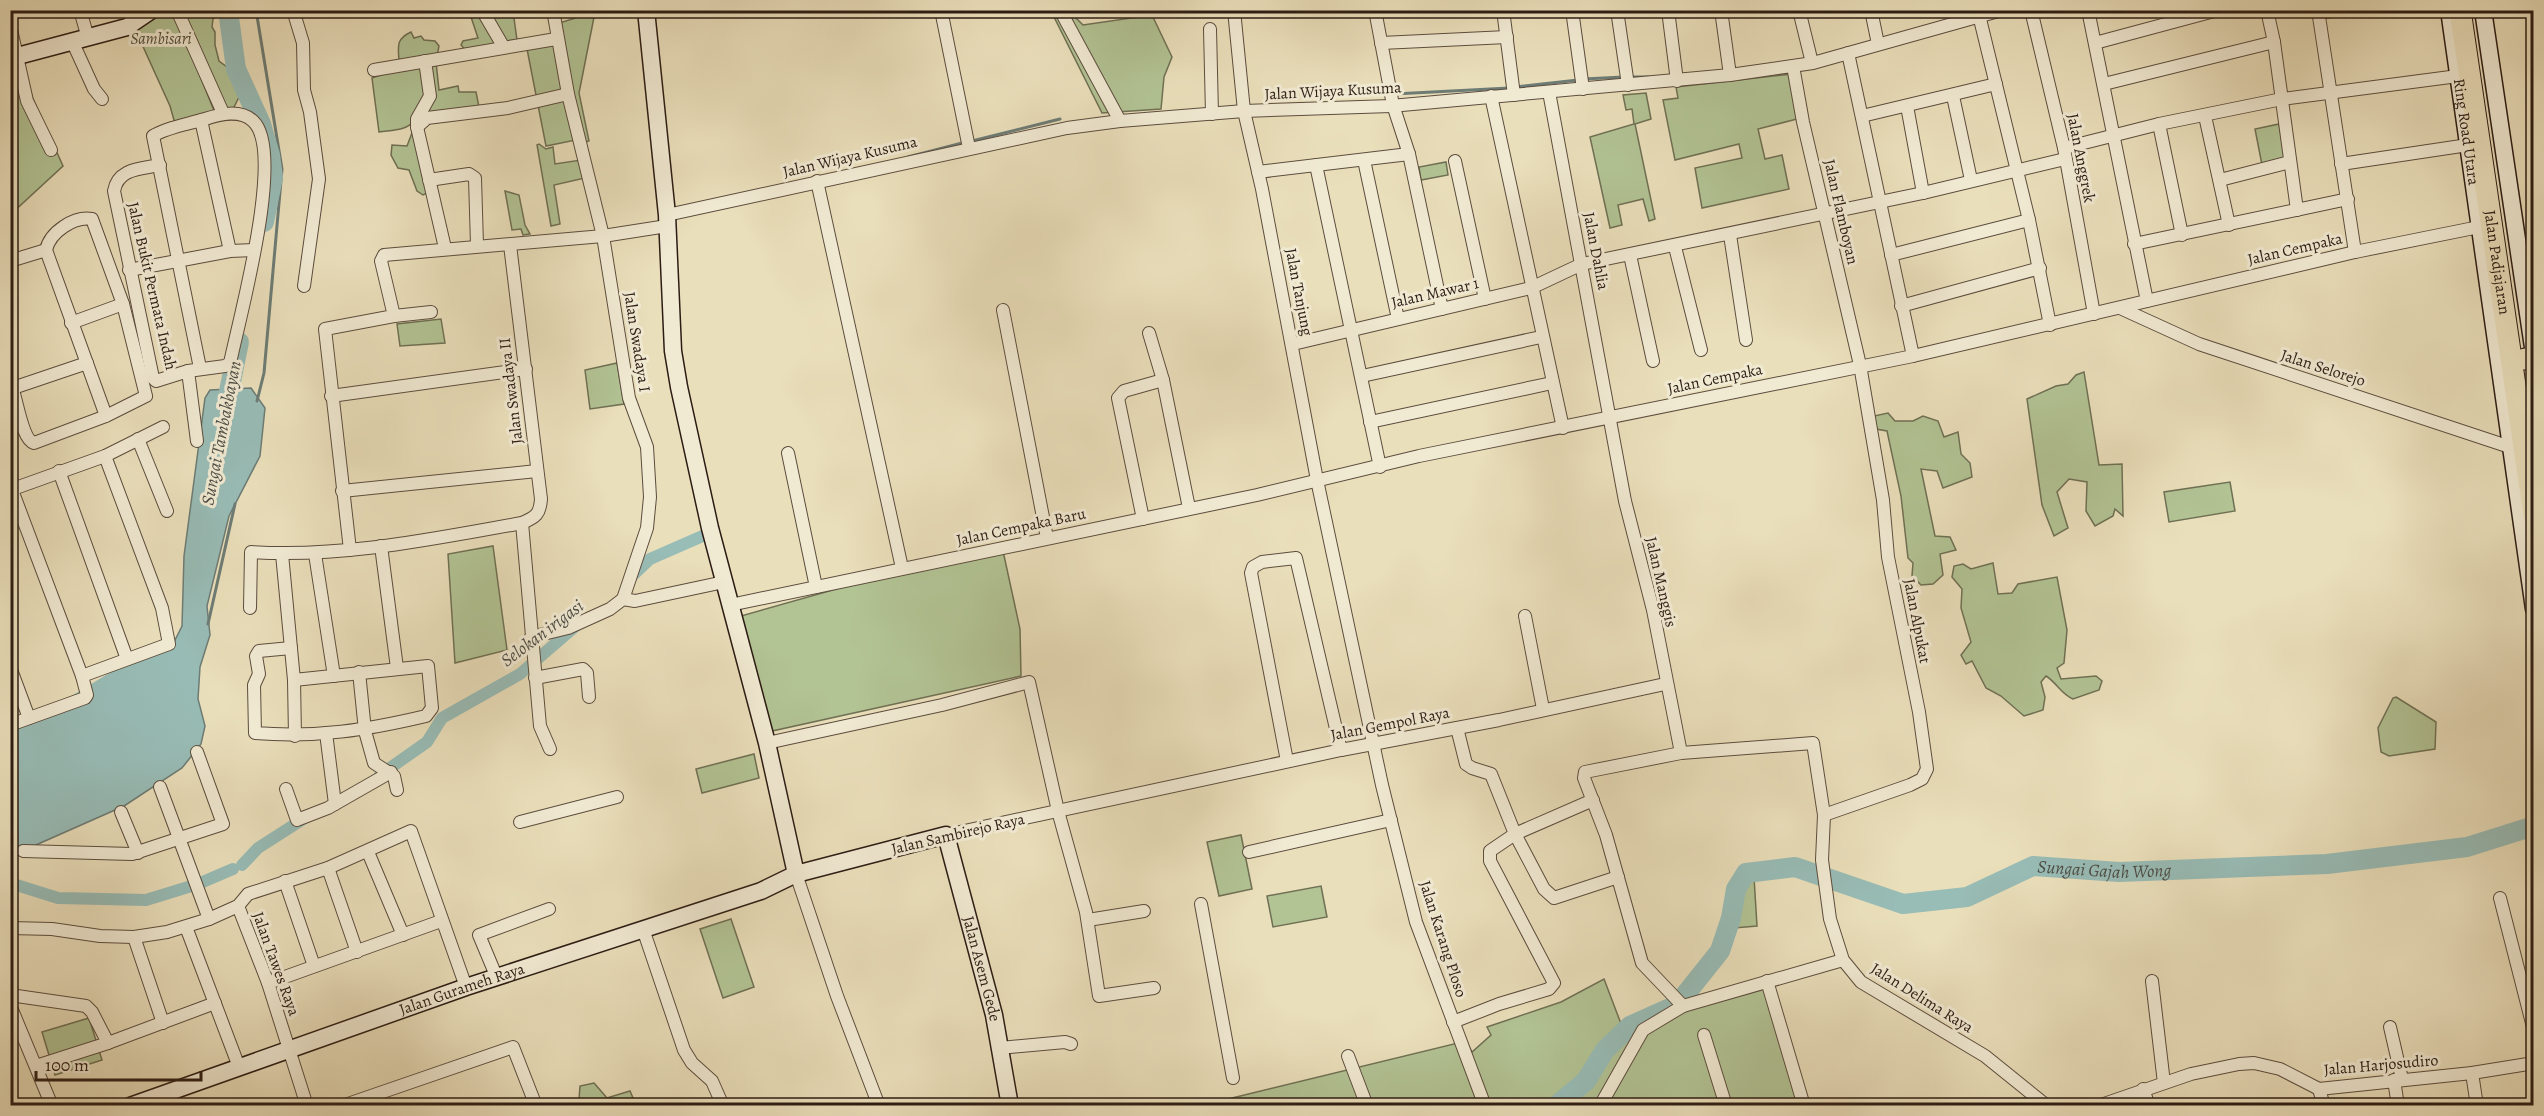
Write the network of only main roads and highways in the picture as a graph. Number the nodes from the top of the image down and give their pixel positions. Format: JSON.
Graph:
{"nodes":[{"id":1,"x":2460,"y":10,"type":"edge"},
{"id":2,"x":2472,"y":10,"type":"edge"},
{"id":3,"x":2521,"y":362,"type":"edge"},
{"id":4,"x":2534,"y":414,"type":"edge"},
{"id":5,"x":2534,"y":515,"type":"edge"}],
"edges":[{"from":1,"to":3,"type":"highway","name":"Jalan Padjajaran"},
{"from":2,"to":3,"type":"highway","name":"Jalan Padjajaran"},
{"from":3,"to":4,"type":"highway","name":"Jalan Padjajaran"},
{"from":3,"to":5,"type":"highway","name":"Jalan Padjajaran"}]}
